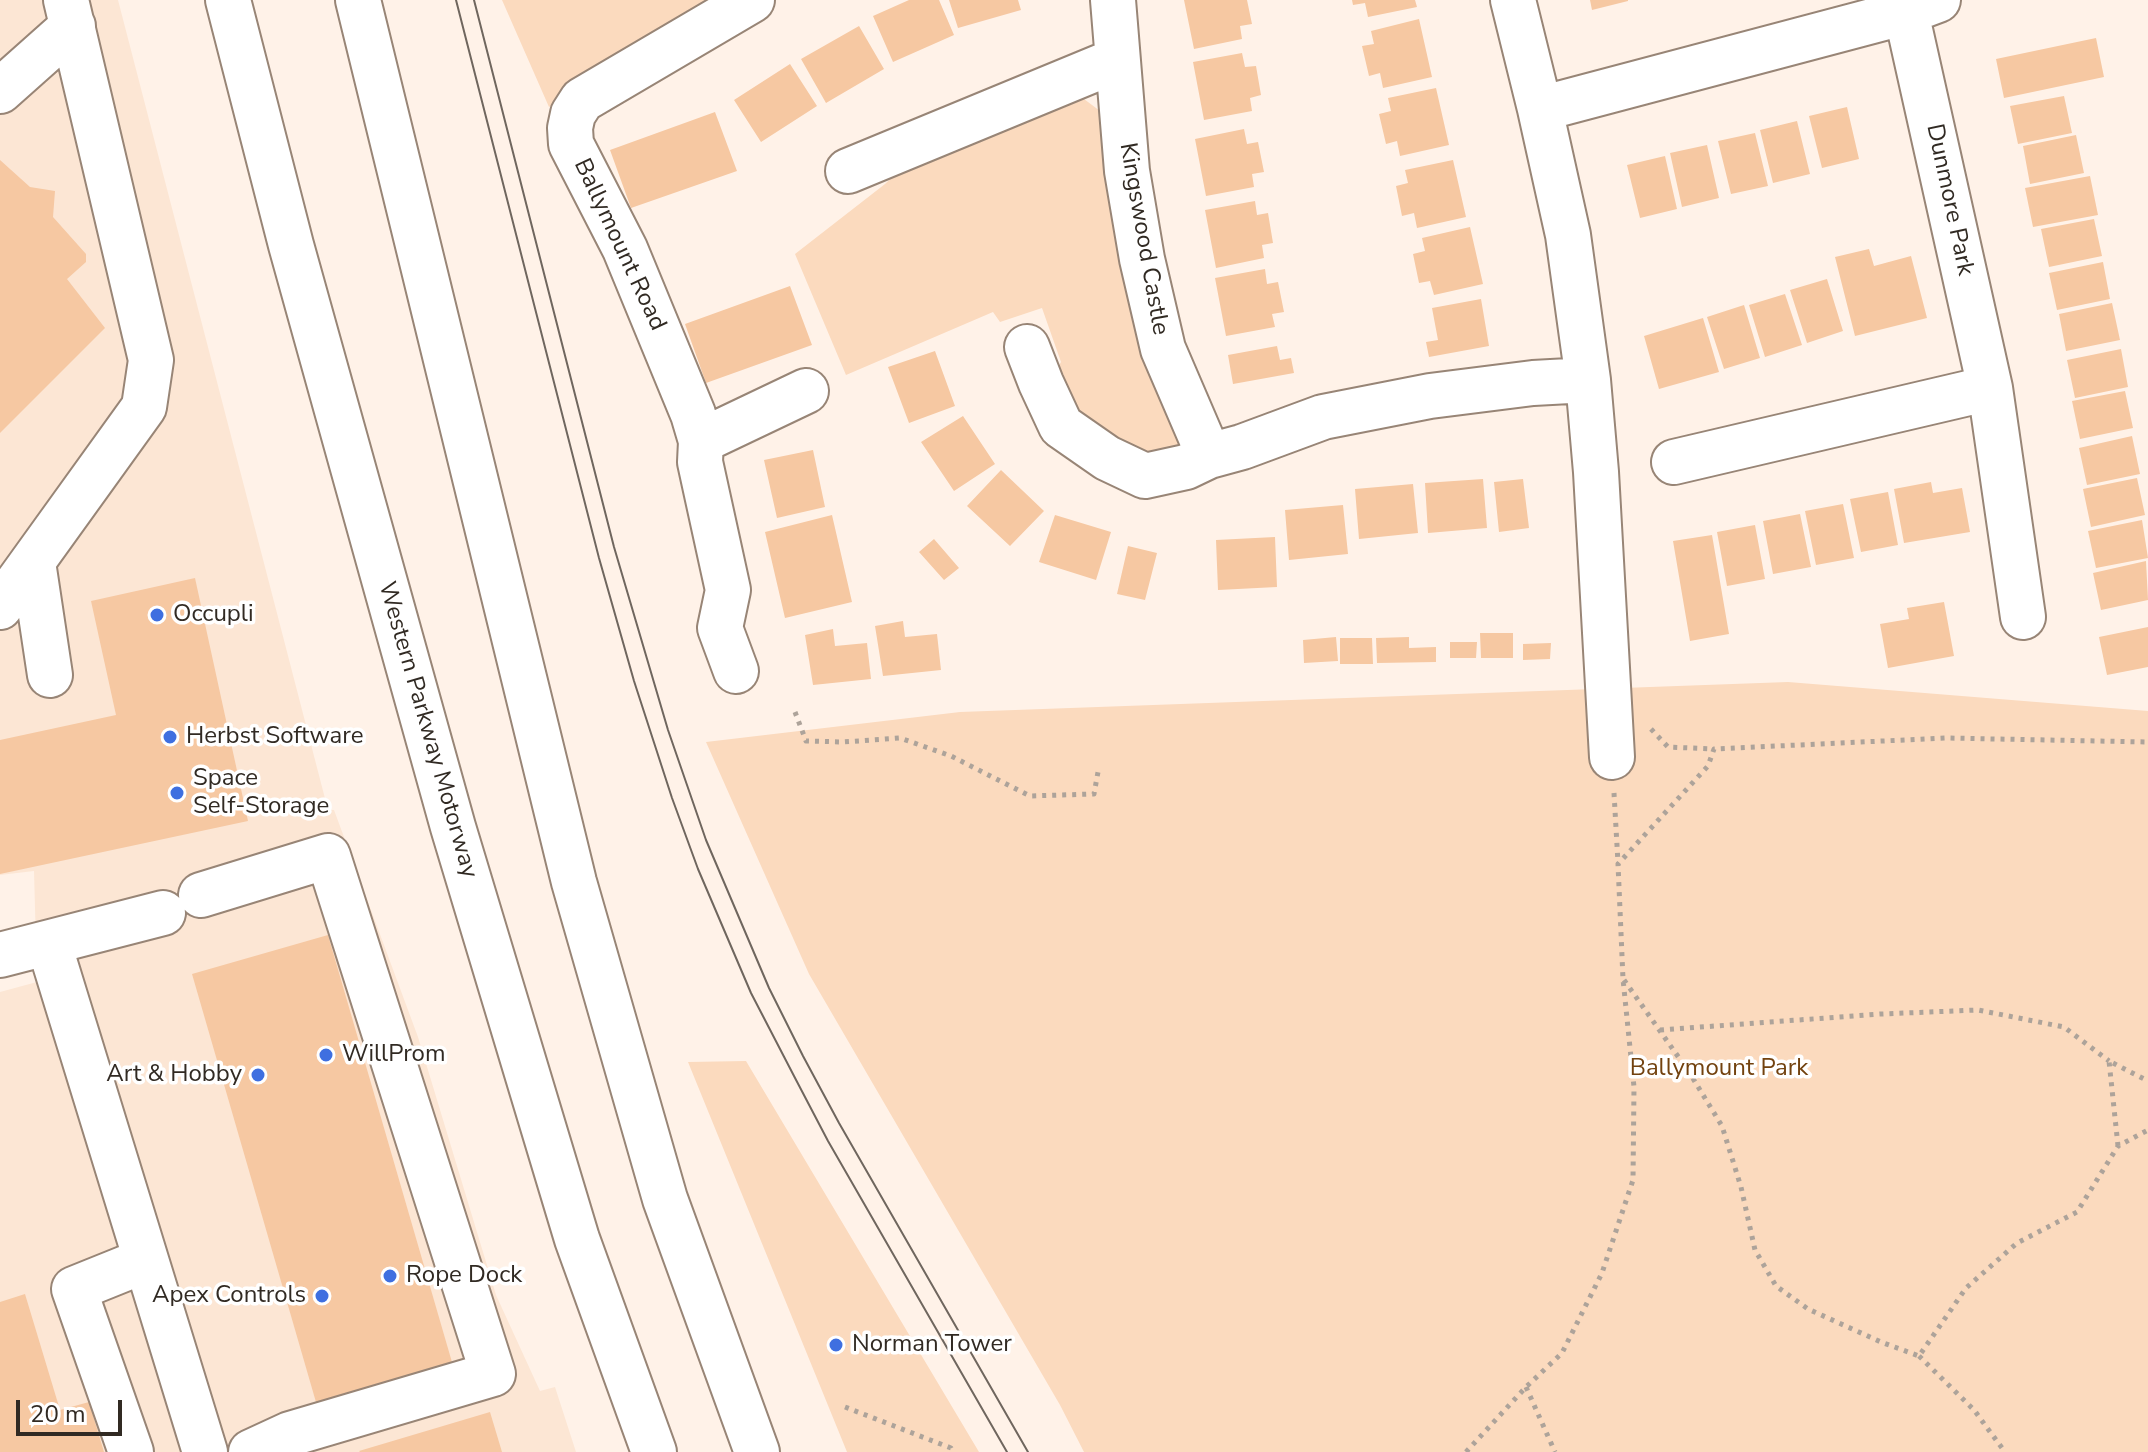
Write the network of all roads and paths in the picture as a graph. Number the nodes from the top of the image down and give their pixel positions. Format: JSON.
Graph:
{"nodes":[{"id":1,"x":228,"y":0,"type":"edge"},
{"id":2,"x":358,"y":0,"type":"edge"},
{"id":3,"x":752,"y":0,"type":"edge"},
{"id":4,"x":1113,"y":0,"type":"edge"},
{"id":5,"x":1513,"y":0,"type":"edge"},
{"id":6,"x":1922,"y":6,"type":"edge"},
{"id":7,"x":69,"y":13,"type":"edge"},
{"id":8,"x":1117,"y":60,"type":"junction"},
{"id":9,"x":0,"y":91,"type":"edge"},
{"id":10,"x":1540,"y":109,"type":"junction"},
{"id":11,"x":848,"y":171,"type":"dead end"},
{"id":12,"x":1027,"y":347,"type":"dead end"},
{"id":13,"x":1588,"y":380,"type":"junction"},
{"id":14,"x":1990,"y":388,"type":"junction"},
{"id":15,"x":806,"y":391,"type":"dead end"},
{"id":16,"x":701,"y":441,"type":"junction"},
{"id":17,"x":1209,"y":456,"type":"junction"},
{"id":18,"x":1674,"y":462,"type":"dead end"},
{"id":19,"x":33,"y":562,"type":"junction"},
{"id":20,"x":0,"y":607,"type":"edge"},
{"id":21,"x":2023,"y":617,"type":"dead end"},
{"id":22,"x":736,"y":671,"type":"dead end"},
{"id":23,"x":50,"y":675,"type":"dead end"},
{"id":24,"x":795,"y":712,"type":"dead end"},
{"id":25,"x":1648,"y":726,"type":"dead end"},
{"id":26,"x":2148,"y":742,"type":"edge"},
{"id":27,"x":1714,"y":749,"type":"junction"},
{"id":28,"x":1612,"y":757,"type":"joint"},
{"id":29,"x":1098,"y":772,"type":"dead end"},
{"id":30,"x":1618,"y":864,"type":"junction"},
{"id":31,"x":49,"y":944,"type":"junction"},
{"id":32,"x":0,"y":955,"type":"edge"},
{"id":33,"x":1623,"y":979,"type":"junction"},
{"id":34,"x":1660,"y":1030,"type":"junction"},
{"id":35,"x":2109,"y":1061,"type":"junction"},
{"id":36,"x":2148,"y":1081,"type":"edge"},
{"id":37,"x":2148,"y":1130,"type":"edge"},
{"id":38,"x":2118,"y":1146,"type":"junction"},
{"id":39,"x":146,"y":1260,"type":"junction"},
{"id":40,"x":1919,"y":1356,"type":"junction"},
{"id":41,"x":1526,"y":1387,"type":"junction"},
{"id":42,"x":845,"y":1407,"type":"dead end"},
{"id":43,"x":131,"y":1452,"type":"edge"},
{"id":44,"x":205,"y":1452,"type":"edge"},
{"id":45,"x":251,"y":1452,"type":"edge"},
{"id":46,"x":654,"y":1452,"type":"edge"},
{"id":47,"x":757,"y":1452,"type":"edge"},
{"id":48,"x":953,"y":1452,"type":"edge"},
{"id":49,"x":1466,"y":1452,"type":"edge"},
{"id":50,"x":1555,"y":1452,"type":"edge"},
{"id":51,"x":2005,"y":1452,"type":"edge"}],
"edges":[{"from":1,"to":46,"type":"main road","name":"Western Parkway Motorway"},
{"from":2,"to":47,"type":"main road"},
{"from":3,"to":16,"type":"main road","name":"Ballymount Road"},
{"from":4,"to":8,"type":"main road","name":"Kingswood Castle"},
{"from":5,"to":10,"type":"main road"},
{"from":6,"to":10,"type":"main road","name":"Dunmore Park"},
{"from":6,"to":14,"type":"main road","name":"Dunmore Park"},
{"from":7,"to":9,"type":"main road"},
{"from":7,"to":19,"type":"main road"},
{"from":8,"to":11,"type":"main road"},
{"from":8,"to":17,"type":"main road","name":"Kingswood Castle"},
{"from":10,"to":13,"type":"main road"},
{"from":12,"to":17,"type":"main road"},
{"from":13,"to":17,"type":"main road"},
{"from":13,"to":28,"type":"main road"},
{"from":14,"to":18,"type":"main road"},
{"from":14,"to":21,"type":"main road","name":"Dunmore Park"},
{"from":15,"to":16,"type":"main road"},
{"from":16,"to":22,"type":"main road","name":"Ballymount Road"},
{"from":19,"to":20,"type":"main road"},
{"from":19,"to":23,"type":"main road"},
{"from":24,"to":29,"type":"path"},
{"from":25,"to":27,"type":"path"},
{"from":26,"to":27,"type":"path"},
{"from":27,"to":30,"type":"path"},
{"from":28,"to":30,"type":"path"},
{"from":30,"to":33,"type":"path"},
{"from":31,"to":32,"type":"main road"},
{"from":31,"to":39,"type":"main road"},
{"from":31,"to":45,"type":"main road"},
{"from":33,"to":34,"type":"path"},
{"from":33,"to":41,"type":"path"},
{"from":34,"to":35,"type":"path"},
{"from":34,"to":40,"type":"path"},
{"from":35,"to":36,"type":"path"},
{"from":35,"to":38,"type":"path"},
{"from":37,"to":38,"type":"path"},
{"from":38,"to":40,"type":"path"},
{"from":39,"to":43,"type":"main road"},
{"from":39,"to":44,"type":"main road"},
{"from":40,"to":51,"type":"path"},
{"from":41,"to":49,"type":"path"},
{"from":41,"to":50,"type":"path"},
{"from":42,"to":48,"type":"path"}]}
